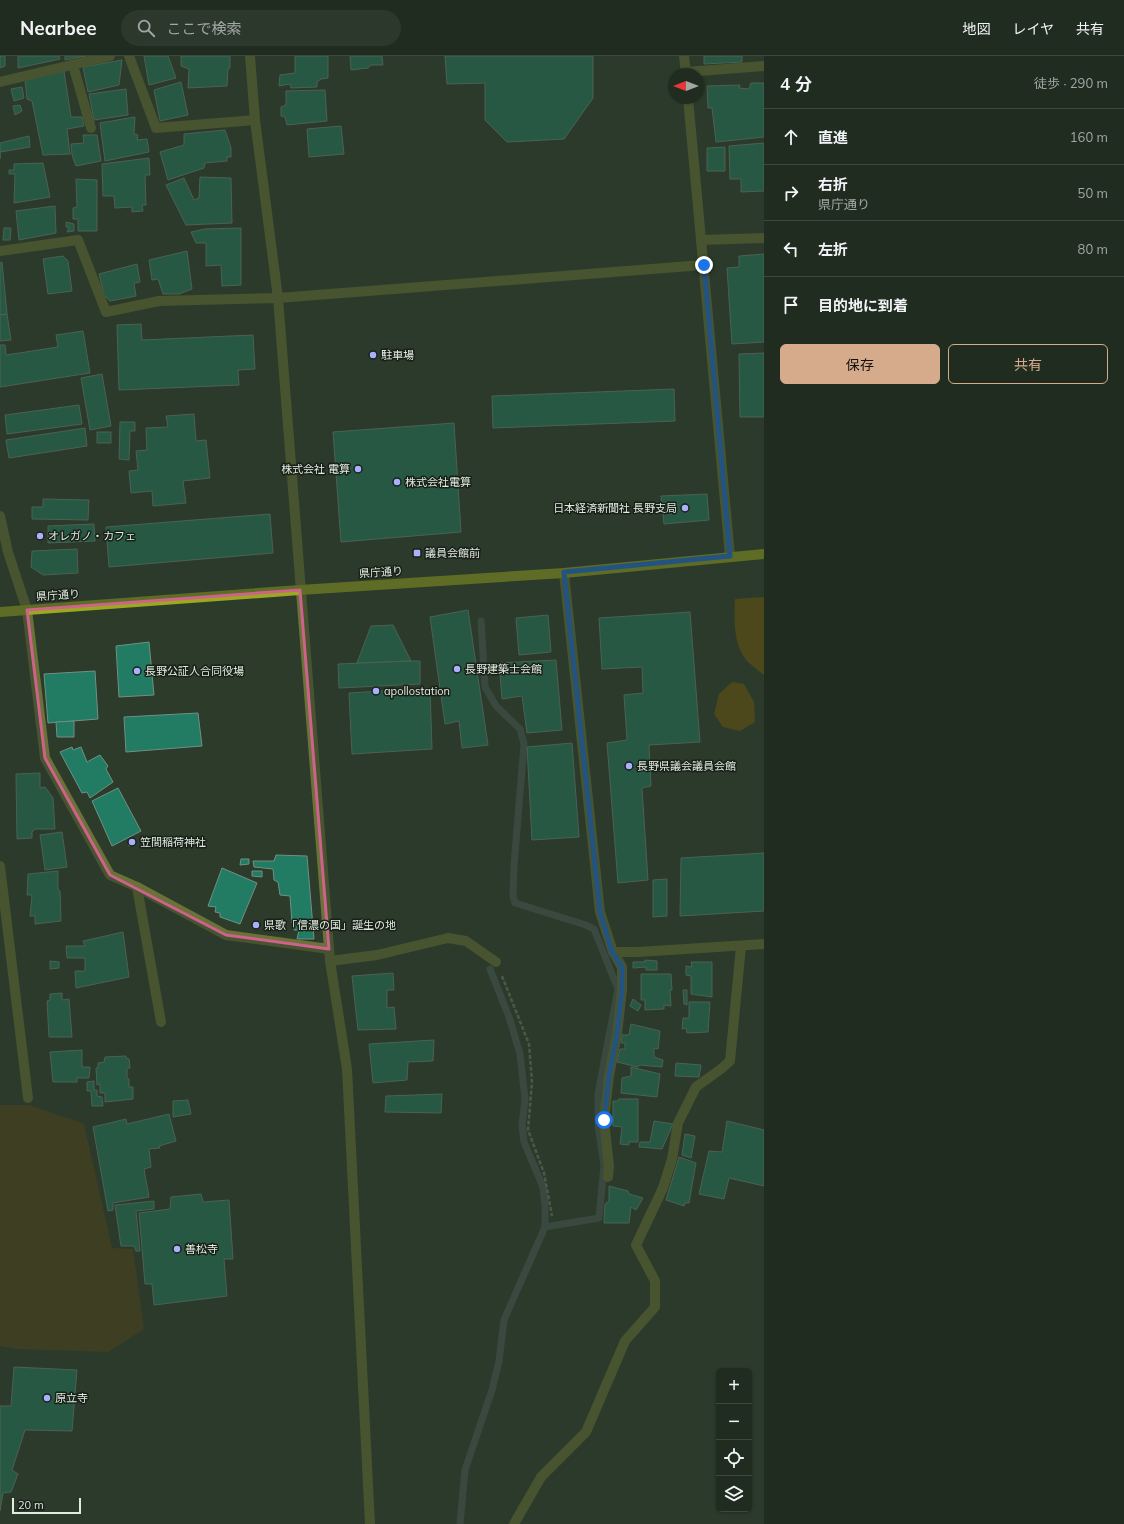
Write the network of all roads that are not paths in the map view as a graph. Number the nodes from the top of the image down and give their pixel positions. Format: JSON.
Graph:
{"nodes":[{"id":1,"x":110,"y":56,"type":"edge"},
{"id":2,"x":129,"y":56,"type":"edge"},
{"id":3,"x":250,"y":56,"type":"edge"},
{"id":4,"x":684,"y":56,"type":"edge"},
{"id":5,"x":73,"y":65,"type":"junction"},
{"id":6,"x":764,"y":66,"type":"edge"},
{"id":7,"x":685,"y":68,"type":"edge"},
{"id":8,"x":704,"y":71,"type":"edge"},
{"id":9,"x":0,"y":82,"type":"edge"},
{"id":10,"x":689,"y":104,"type":"edge"},
{"id":11,"x":255,"y":120,"type":"junction"},
{"id":12,"x":91,"y":128,"type":"dead end"},
{"id":13,"x":764,"y":238,"type":"edge"},
{"id":14,"x":701,"y":240,"type":"junction"},
{"id":15,"x":0,"y":251,"type":"edge"},
{"id":16,"x":704,"y":265,"type":"junction"},
{"id":17,"x":278,"y":298,"type":"junction"},
{"id":18,"x":0,"y":516,"type":"edge"},
{"id":19,"x":764,"y":554,"type":"edge"},
{"id":20,"x":730,"y":556,"type":"junction"},
{"id":21,"x":564,"y":572,"type":"junction"},
{"id":22,"x":300,"y":590,"type":"junction"},
{"id":23,"x":27,"y":610,"type":"junction"},
{"id":24,"x":0,"y":612,"type":"edge"},
{"id":25,"x":0,"y":866,"type":"edge"},
{"id":26,"x":137,"y":887,"type":"junction"},
{"id":27,"x":764,"y":944,"type":"edge"},
{"id":28,"x":741,"y":946,"type":"junction"},
{"id":29,"x":329,"y":949,"type":"junction"},
{"id":30,"x":612,"y":952,"type":"junction"},
{"id":31,"x":330,"y":961,"type":"junction"},
{"id":32,"x":496,"y":962,"type":"road end"},
{"id":33,"x":161,"y":1022,"type":"dead end"},
{"id":34,"x":28,"y":1098,"type":"dead end"},
{"id":35,"x":608,"y":1177,"type":"dead end"},
{"id":36,"x":370,"y":1524,"type":"edge"},
{"id":37,"x":514,"y":1524,"type":"edge"}],
"edges":[{"from":1,"to":5,"type":"street"},
{"from":2,"to":11,"type":"street"},
{"from":3,"to":11,"type":"street"},
{"from":4,"to":7,"type":"street"},
{"from":5,"to":9,"type":"street"},
{"from":5,"to":12,"type":"street"},
{"from":6,"to":8,"type":"street"},
{"from":10,"to":14,"type":"street"},
{"from":11,"to":17,"type":"street"},
{"from":13,"to":14,"type":"street"},
{"from":14,"to":16,"type":"street"},
{"from":15,"to":17,"type":"street"},
{"from":16,"to":17,"type":"street"},
{"from":16,"to":20,"type":"street"},
{"from":17,"to":22,"type":"street"},
{"from":18,"to":23,"type":"street"},
{"from":19,"to":20,"type":"main road","name":"県庁通り"},
{"from":20,"to":21,"type":"main road","name":"県庁通り"},
{"from":21,"to":22,"type":"main road","name":"県庁通り"},
{"from":21,"to":30,"type":"street"},
{"from":22,"to":23,"type":"main road","name":"県庁通り"},
{"from":22,"to":29,"type":"street"},
{"from":23,"to":24,"type":"main road","name":"県庁通り"},
{"from":23,"to":26,"type":"street"},
{"from":25,"to":34,"type":"street"},
{"from":26,"to":29,"type":"street"},
{"from":26,"to":33,"type":"street"},
{"from":27,"to":28,"type":"street"},
{"from":28,"to":30,"type":"street"},
{"from":28,"to":37,"type":"street"},
{"from":29,"to":31,"type":"street"},
{"from":30,"to":35,"type":"street"},
{"from":31,"to":32,"type":"street"},
{"from":31,"to":36,"type":"street"}]}
